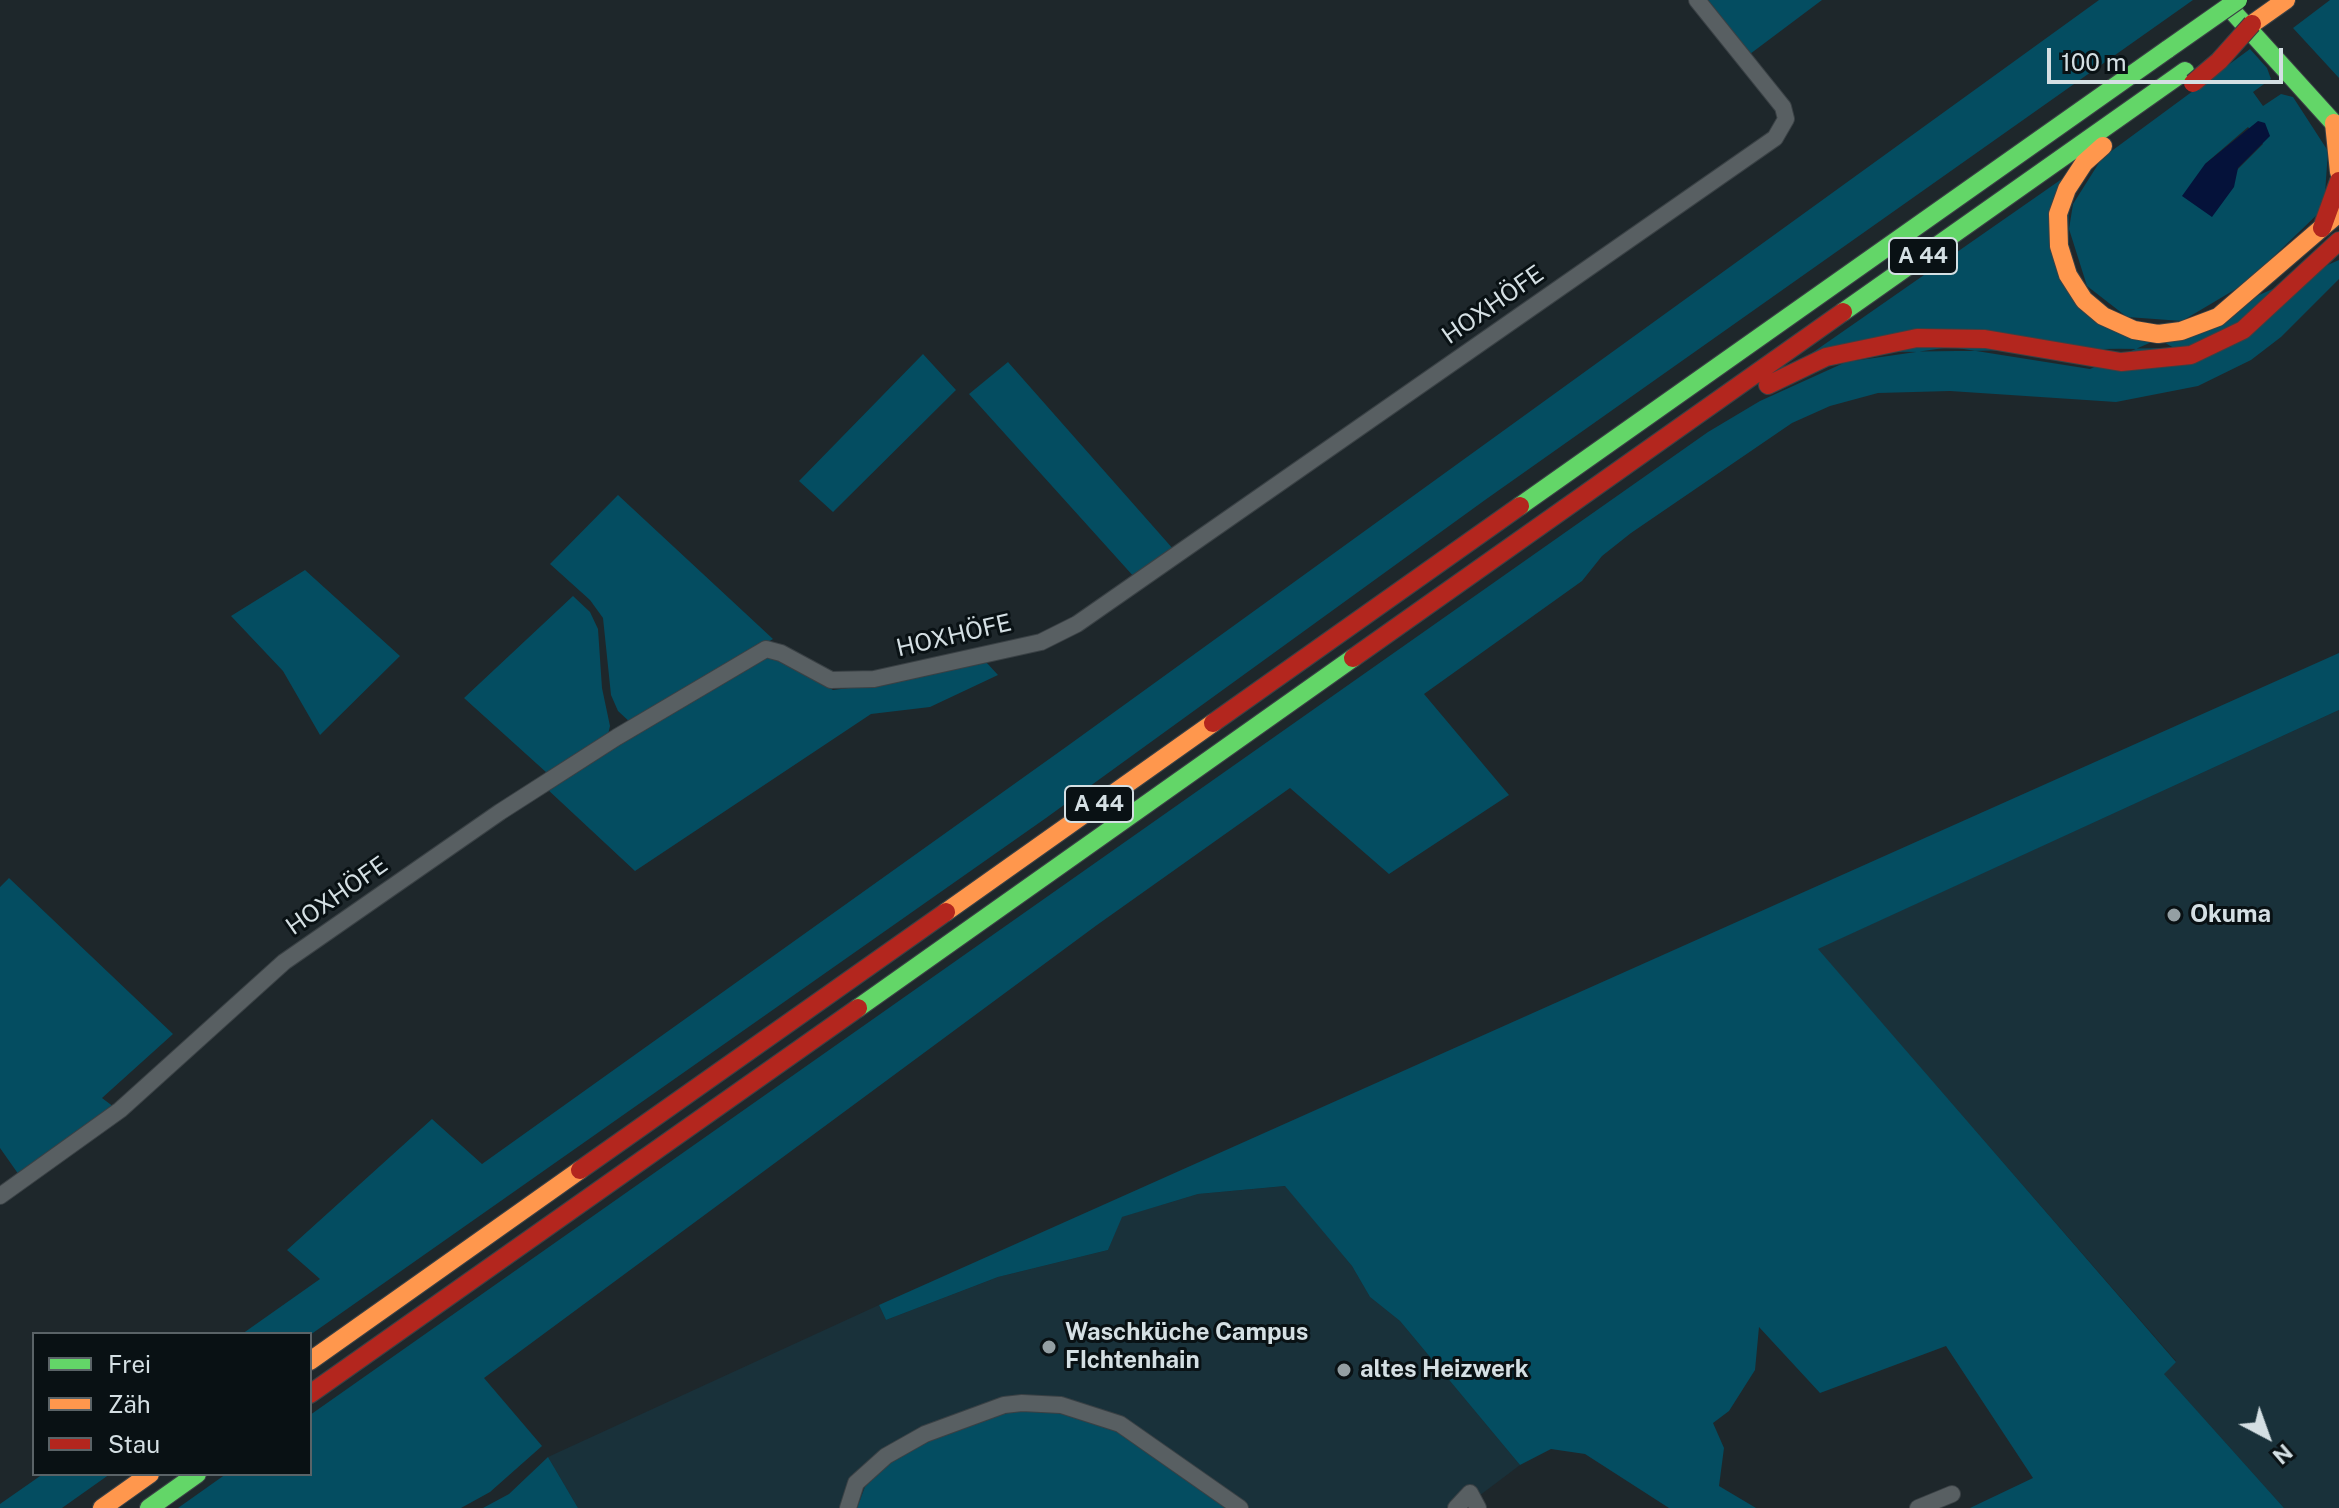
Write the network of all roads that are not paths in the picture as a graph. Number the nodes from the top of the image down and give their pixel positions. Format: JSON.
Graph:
{"nodes":[{"id":1,"x":1697,"y":0,"type":"edge"},
{"id":2,"x":2215,"y":0,"type":"edge"},
{"id":3,"x":2222,"y":0,"type":"edge"},
{"id":4,"x":2238,"y":0,"type":"edge"},
{"id":5,"x":2286,"y":0,"type":"edge"},
{"id":6,"x":2166,"y":43,"type":"junction"},
{"id":7,"x":2189,"y":77,"type":"junction"},
{"id":8,"x":2336,"y":126,"type":"edge"},
{"id":9,"x":2339,"y":172,"type":"edge"},
{"id":10,"x":2339,"y":181,"type":"edge"},
{"id":11,"x":2339,"y":213,"type":"edge"},
{"id":12,"x":2322,"y":228,"type":"junction"},
{"id":13,"x":2339,"y":241,"type":"edge"},
{"id":14,"x":2339,"y":254,"type":"edge"},
{"id":15,"x":2297,"y":283,"type":"junction"},
{"id":16,"x":1660,"y":442,"type":"junction"},
{"id":17,"x":0,"y":1196,"type":"edge"},
{"id":18,"x":312,"y":1360,"type":"edge"},
{"id":19,"x":312,"y":1393,"type":"edge"},
{"id":20,"x":147,"y":1476,"type":"edge"},
{"id":21,"x":194,"y":1476,"type":"edge"},
{"id":22,"x":1952,"y":1494,"type":"dead end"},
{"id":23,"x":102,"y":1508,"type":"edge"},
{"id":24,"x":149,"y":1508,"type":"edge"},
{"id":25,"x":848,"y":1508,"type":"edge"},
{"id":26,"x":1240,"y":1508,"type":"edge"},
{"id":27,"x":1456,"y":1508,"type":"edge"},
{"id":28,"x":1478,"y":1508,"type":"edge"},
{"id":29,"x":1918,"y":1508,"type":"edge"}],
"edges":[{"from":1,"to":17,"type":"street","name":"HOXHÖFE"},
{"from":2,"to":6,"type":"main road"},
{"from":3,"to":8,"type":"main road"},
{"from":4,"to":6,"type":"main road","number":"A 44","bridge":true},
{"from":5,"to":7,"type":"main road","number":"A 44","bridge":true},
{"from":6,"to":18,"type":"main road","number":"A 44"},
{"from":7,"to":12,"type":"main road"},
{"from":7,"to":16,"type":"main road","number":"A 44"},
{"from":8,"to":9,"type":"main road"},
{"from":10,"to":12,"type":"main road"},
{"from":11,"to":12,"type":"main road"},
{"from":13,"to":15,"type":"main road"},
{"from":14,"to":15,"type":"main road"},
{"from":15,"to":16,"type":"main road"},
{"from":16,"to":19,"type":"main road","number":"A 44"},
{"from":20,"to":23,"type":"main road"},
{"from":21,"to":24,"type":"main road"},
{"from":22,"to":29,"type":"street"},
{"from":25,"to":26,"type":"street"},
{"from":27,"to":28,"type":"street"}]}
